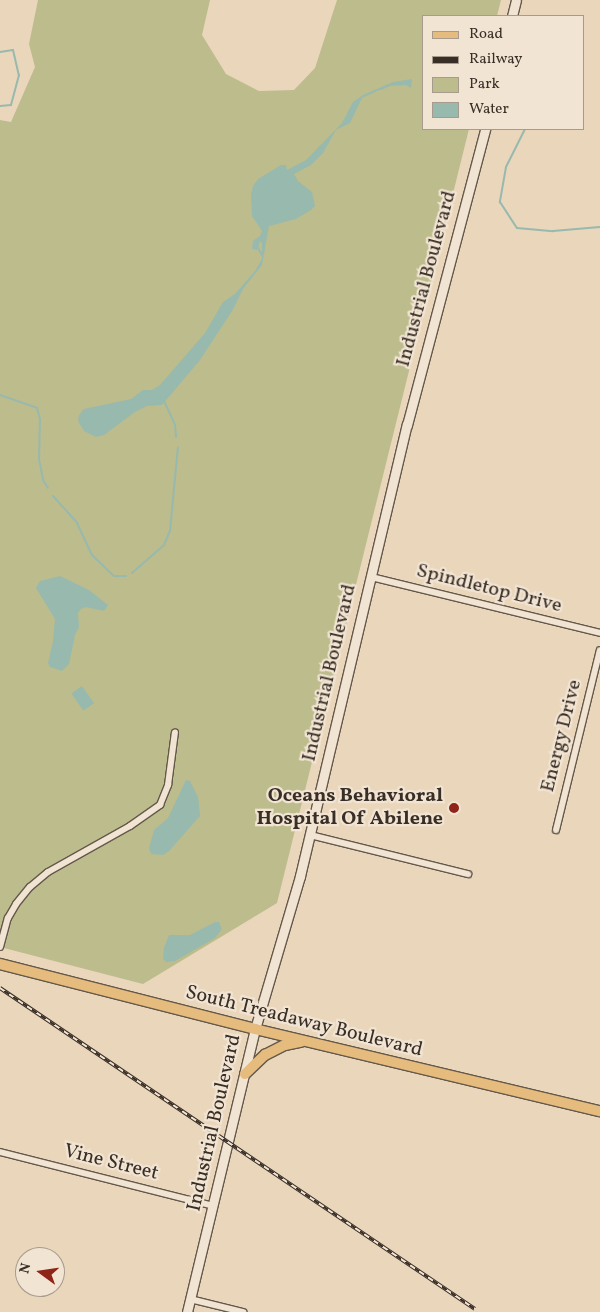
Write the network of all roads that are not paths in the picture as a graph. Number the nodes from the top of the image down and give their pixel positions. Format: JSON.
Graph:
{"nodes":[{"id":1,"x":516,"y":0,"type":"edge"},
{"id":2,"x":512,"y":15,"type":"edge"},
{"id":3,"x":484,"y":130,"type":"edge"},
{"id":4,"x":370,"y":577,"type":"junction"},
{"id":5,"x":600,"y":633,"type":"edge"},
{"id":6,"x":600,"y":650,"type":"edge"},
{"id":7,"x":175,"y":732,"type":"dead end"},
{"id":8,"x":556,"y":830,"type":"dead end"},
{"id":9,"x":310,"y":835,"type":"junction"},
{"id":10,"x":468,"y":874,"type":"dead end"},
{"id":11,"x":0,"y":947,"type":"edge"},
{"id":12,"x":0,"y":964,"type":"edge"},
{"id":13,"x":256,"y":1029,"type":"junction"},
{"id":14,"x":306,"y":1041,"type":"junction"},
{"id":15,"x":245,"y":1074,"type":"junction"},
{"id":16,"x":600,"y":1111,"type":"edge"},
{"id":17,"x":0,"y":1152,"type":"edge"},
{"id":18,"x":213,"y":1206,"type":"junction"},
{"id":19,"x":190,"y":1299,"type":"junction"},
{"id":20,"x":187,"y":1312,"type":"edge"},
{"id":21,"x":243,"y":1312,"type":"edge"}],
"edges":[{"from":1,"to":2,"type":"main road"},
{"from":3,"to":4,"type":"main road","name":"Industrial Boulevard"},
{"from":4,"to":5,"type":"street","name":"Spindletop Drive"},
{"from":4,"to":9,"type":"main road","name":"Industrial Boulevard"},
{"from":6,"to":8,"type":"street","name":"Energy Drive"},
{"from":7,"to":11,"type":"street"},
{"from":9,"to":10,"type":"street"},
{"from":9,"to":13,"type":"main road","name":"Industrial Boulevard"},
{"from":12,"to":13,"type":"main road","name":"South Treadaway Boulevard"},
{"from":13,"to":14,"type":"main road","name":"South Treadaway Boulevard"},
{"from":13,"to":15,"type":"main road","name":"Industrial Boulevard"},
{"from":14,"to":15,"type":"main road"},
{"from":14,"to":16,"type":"main road","name":"South Treadaway Boulevard"},
{"from":15,"to":18,"type":"main road","name":"Industrial Boulevard"},
{"from":17,"to":18,"type":"street","name":"Vine Street"},
{"from":18,"to":19,"type":"main road","name":"Industrial Boulevard"},
{"from":19,"to":20,"type":"main road","name":"Industrial Boulevard"},
{"from":19,"to":21,"type":"street"}]}
